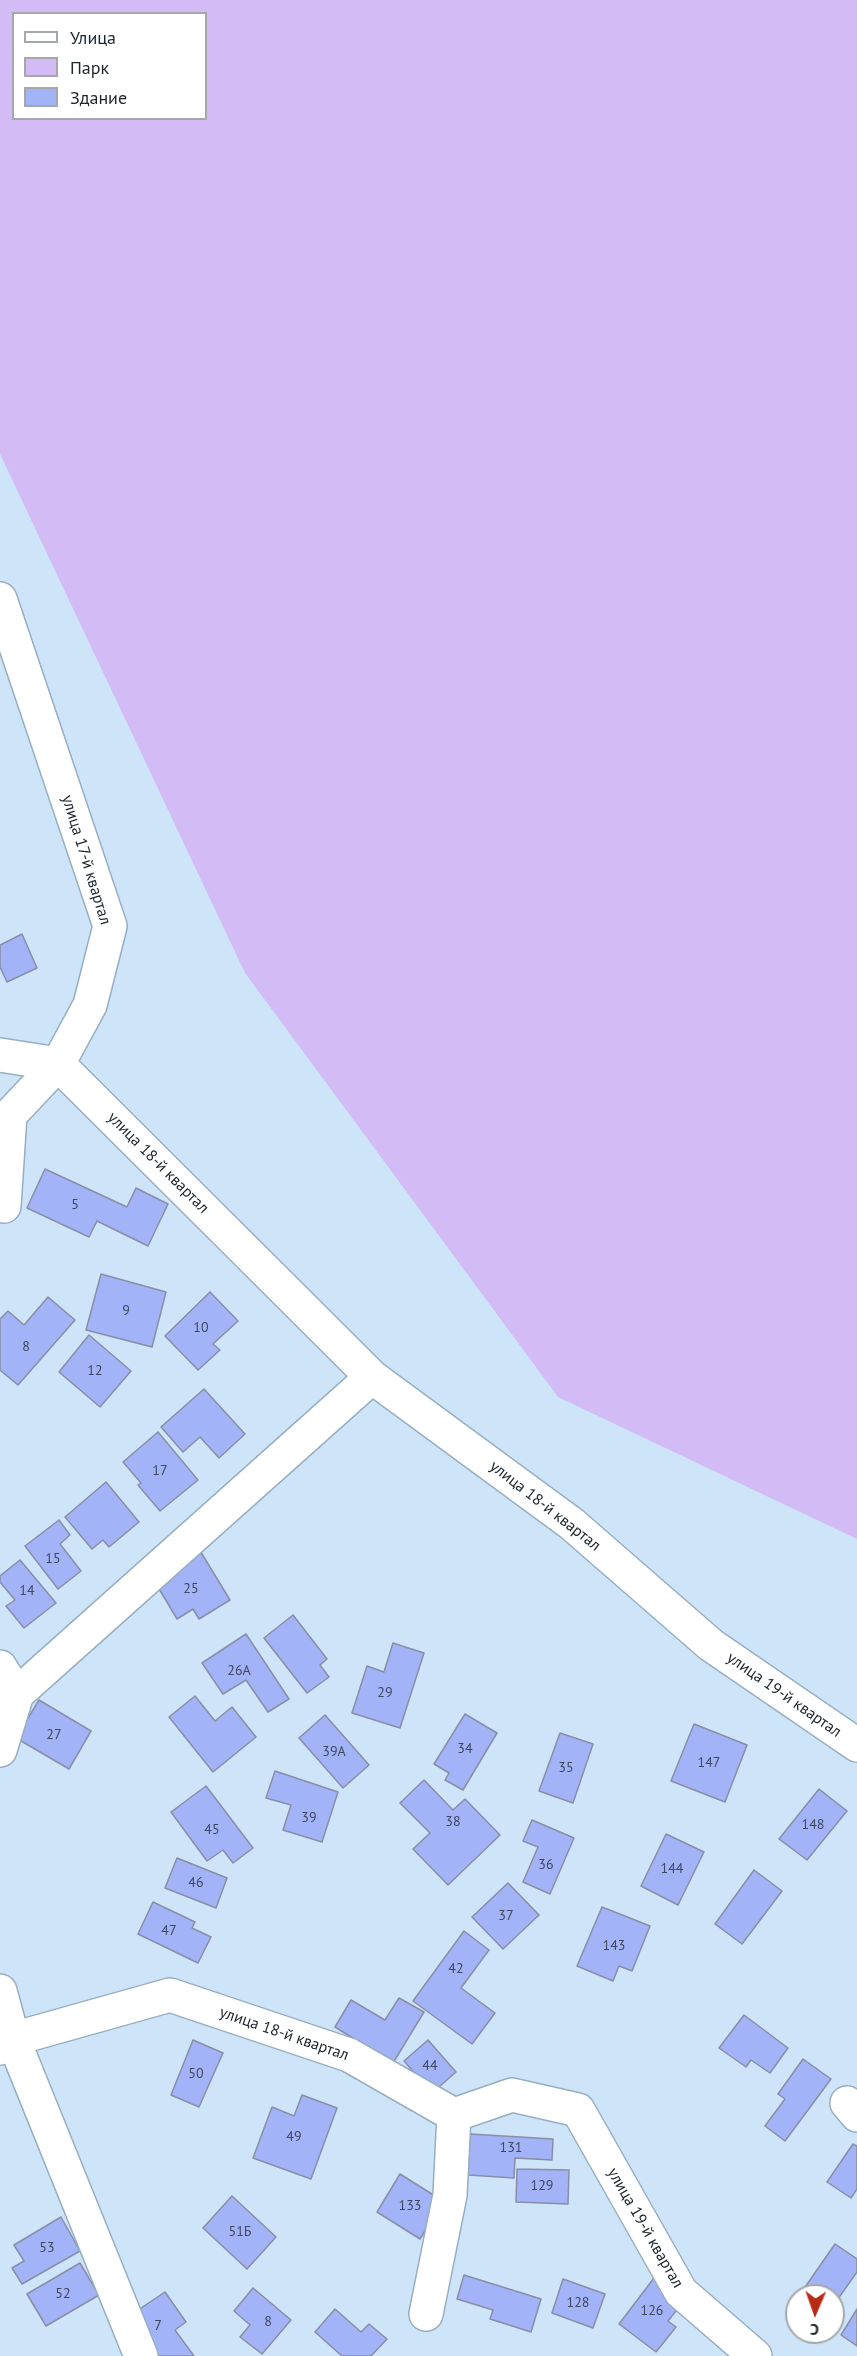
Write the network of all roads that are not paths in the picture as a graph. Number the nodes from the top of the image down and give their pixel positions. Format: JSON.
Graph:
{"nodes":[{"id":1,"x":0,"y":599,"type":"edge"},
{"id":2,"x":0,"y":1055,"type":"edge"},
{"id":3,"x":58,"y":1064,"type":"junction"},
{"id":4,"x":4,"y":1206,"type":"dead end"},
{"id":5,"x":372,"y":1377,"type":"junction"},
{"id":6,"x":711,"y":1645,"type":"joint"},
{"id":7,"x":0,"y":1667,"type":"edge"},
{"id":8,"x":17,"y":1694,"type":"junction"},
{"id":9,"x":857,"y":1745,"type":"edge"},
{"id":10,"x":0,"y":1750,"type":"edge"},
{"id":11,"x":0,"y":1991,"type":"edge"},
{"id":12,"x":7,"y":2043,"type":"edge"},
{"id":13,"x":454,"y":2115,"type":"junction"},
{"id":14,"x":426,"y":2314,"type":"dead end"},
{"id":15,"x":141,"y":2356,"type":"edge"},
{"id":16,"x":755,"y":2356,"type":"edge"}],
"edges":[{"from":1,"to":3,"type":"street","name":"улица 17-й квартал"},
{"from":2,"to":3,"type":"street"},
{"from":3,"to":4,"type":"street"},
{"from":3,"to":5,"type":"street","name":"улица 18-й квартал"},
{"from":5,"to":6,"type":"street","name":"улица 18-й квартал"},
{"from":5,"to":8,"type":"street"},
{"from":6,"to":9,"type":"street","name":"улица 19-й квартал"},
{"from":7,"to":8,"type":"street"},
{"from":8,"to":10,"type":"street"},
{"from":11,"to":12,"type":"street"},
{"from":12,"to":13,"type":"street","name":"улица 18-й квартал"},
{"from":12,"to":15,"type":"street"},
{"from":13,"to":14,"type":"street"},
{"from":13,"to":16,"type":"street","name":"улица 19-й квартал"}]}
